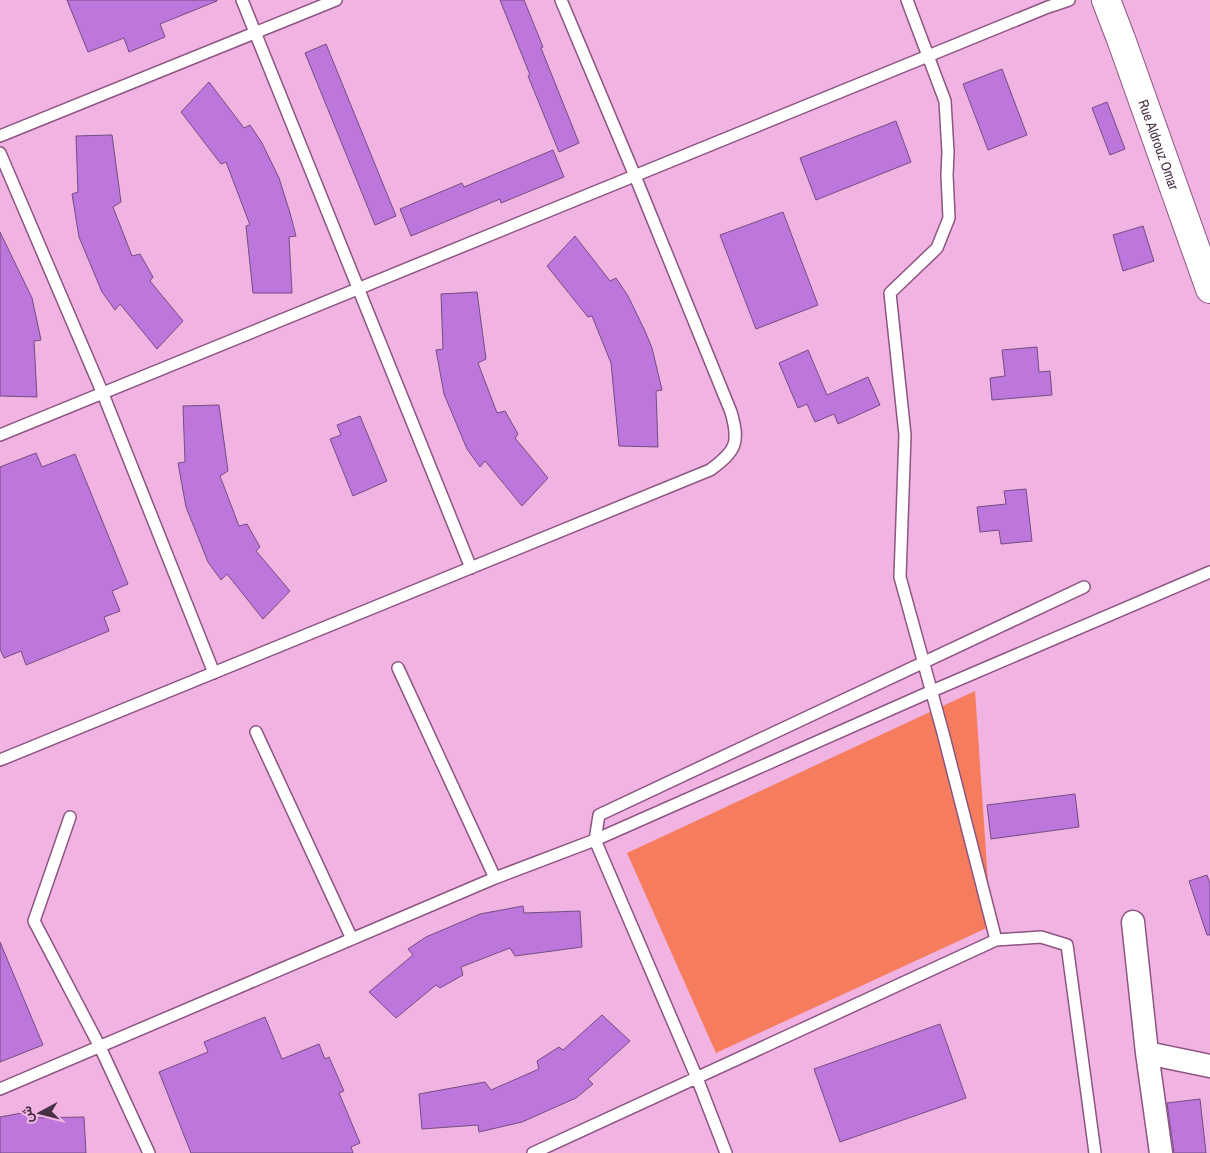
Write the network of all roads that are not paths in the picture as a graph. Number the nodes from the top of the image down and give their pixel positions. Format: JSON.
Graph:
{"nodes":[{"id":1,"x":242,"y":0,"type":"edge"},
{"id":2,"x":336,"y":0,"type":"edge"},
{"id":3,"x":560,"y":0,"type":"edge"},
{"id":4,"x":907,"y":0,"type":"edge"},
{"id":5,"x":1069,"y":0,"type":"edge"},
{"id":6,"x":1106,"y":0,"type":"edge"},
{"id":7,"x":254,"y":33,"type":"junction"},
{"id":8,"x":928,"y":56,"type":"junction"},
{"id":9,"x":0,"y":136,"type":"edge"},
{"id":10,"x":0,"y":153,"type":"edge"},
{"id":11,"x":634,"y":176,"type":"junction"},
{"id":12,"x":359,"y":289,"type":"junction"},
{"id":13,"x":1210,"y":289,"type":"edge"},
{"id":14,"x":102,"y":394,"type":"junction"},
{"id":15,"x":0,"y":436,"type":"edge"},
{"id":16,"x":471,"y":568,"type":"junction"},
{"id":17,"x":1210,"y":572,"type":"edge"},
{"id":18,"x":1084,"y":587,"type":"dead end"},
{"id":19,"x":398,"y":668,"type":"dead end"},
{"id":20,"x":214,"y":673,"type":"junction"},
{"id":21,"x":932,"y":691,"type":"junction"},
{"id":22,"x":256,"y":732,"type":"dead end"},
{"id":23,"x":0,"y":760,"type":"edge"},
{"id":24,"x":70,"y":817,"type":"dead end"},
{"id":25,"x":595,"y":840,"type":"junction"},
{"id":26,"x":494,"y":878,"type":"junction"},
{"id":27,"x":1133,"y":922,"type":"dead end"},
{"id":28,"x":352,"y":939,"type":"junction"},
{"id":29,"x":996,"y":940,"type":"junction"},
{"id":30,"x":100,"y":1047,"type":"junction"},
{"id":31,"x":1147,"y":1053,"type":"junction"},
{"id":32,"x":1210,"y":1066,"type":"edge"},
{"id":33,"x":697,"y":1078,"type":"junction"},
{"id":34,"x":0,"y":1090,"type":"edge"},
{"id":35,"x":149,"y":1153,"type":"edge"},
{"id":36,"x":533,"y":1153,"type":"edge"},
{"id":37,"x":726,"y":1153,"type":"edge"},
{"id":38,"x":1095,"y":1153,"type":"edge"},
{"id":39,"x":1161,"y":1153,"type":"edge"}],
"edges":[{"from":1,"to":7,"type":"lane"},
{"from":2,"to":7,"type":"lane"},
{"from":3,"to":11,"type":"lane"},
{"from":4,"to":8,"type":"lane"},
{"from":5,"to":8,"type":"lane"},
{"from":6,"to":13,"type":"street","name":"Rue Aldrouz Omar"},
{"from":7,"to":9,"type":"lane"},
{"from":7,"to":12,"type":"lane"},
{"from":8,"to":11,"type":"lane"},
{"from":8,"to":21,"type":"lane"},
{"from":10,"to":14,"type":"lane"},
{"from":11,"to":12,"type":"lane"},
{"from":11,"to":16,"type":"lane"},
{"from":12,"to":14,"type":"lane"},
{"from":12,"to":16,"type":"lane"},
{"from":14,"to":15,"type":"lane"},
{"from":14,"to":20,"type":"lane"},
{"from":16,"to":20,"type":"lane"},
{"from":17,"to":21,"type":"lane"},
{"from":18,"to":25,"type":"lane"},
{"from":19,"to":26,"type":"lane"},
{"from":20,"to":23,"type":"lane"},
{"from":21,"to":25,"type":"lane"},
{"from":21,"to":29,"type":"lane"},
{"from":22,"to":28,"type":"lane"},
{"from":24,"to":30,"type":"lane"},
{"from":25,"to":26,"type":"lane"},
{"from":25,"to":33,"type":"lane"},
{"from":26,"to":28,"type":"lane"},
{"from":27,"to":31,"type":"street"},
{"from":28,"to":30,"type":"lane"},
{"from":29,"to":33,"type":"lane"},
{"from":29,"to":38,"type":"lane"},
{"from":30,"to":34,"type":"lane"},
{"from":30,"to":35,"type":"lane"},
{"from":31,"to":32,"type":"street"},
{"from":31,"to":39,"type":"street"},
{"from":33,"to":36,"type":"lane"},
{"from":33,"to":37,"type":"lane"}]}
